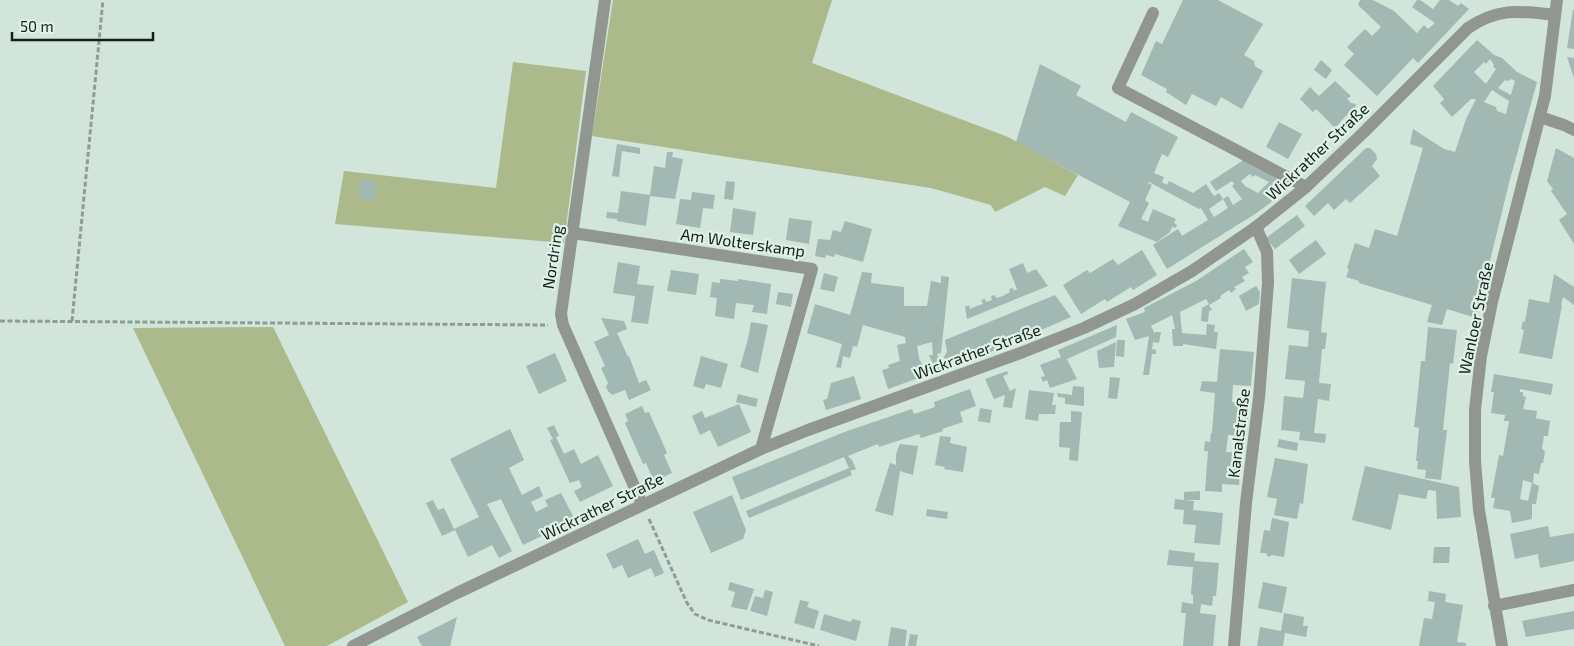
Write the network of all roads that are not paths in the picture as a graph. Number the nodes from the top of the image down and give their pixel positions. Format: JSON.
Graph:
{"nodes":[{"id":1,"x":605,"y":0,"type":"edge"},
{"id":2,"x":1557,"y":0,"type":"edge"},
{"id":3,"x":1153,"y":13,"type":"dead end"},
{"id":4,"x":1555,"y":15,"type":"junction"},
{"id":5,"x":1540,"y":116,"type":"junction"},
{"id":6,"x":1574,"y":130,"type":"edge"},
{"id":7,"x":1306,"y":187,"type":"junction"},
{"id":8,"x":1256,"y":227,"type":"junction"},
{"id":9,"x":572,"y":233,"type":"junction"},
{"id":10,"x":761,"y":449,"type":"junction"},
{"id":11,"x":642,"y":504,"type":"junction"},
{"id":12,"x":1574,"y":590,"type":"edge"},
{"id":13,"x":1494,"y":606,"type":"junction"},
{"id":14,"x":353,"y":646,"type":"edge"},
{"id":15,"x":1234,"y":646,"type":"edge"},
{"id":16,"x":1502,"y":646,"type":"edge"}],
"edges":[{"from":1,"to":9,"type":"street","name":"Nordring"},
{"from":2,"to":4,"type":"street","name":"Wanloer Straße"},
{"from":3,"to":7,"type":"street"},
{"from":4,"to":5,"type":"street","name":"Wanloer Straße"},
{"from":4,"to":7,"type":"street","name":"Wickrather Straße"},
{"from":5,"to":6,"type":"street"},
{"from":5,"to":13,"type":"street","name":"Wanloer Straße"},
{"from":7,"to":8,"type":"street","name":"Wickrather Straße"},
{"from":8,"to":10,"type":"street","name":"Wickrather Straße"},
{"from":8,"to":15,"type":"street","name":"Kanalstraße"},
{"from":9,"to":10,"type":"street","name":"Am Wolterskamp"},
{"from":9,"to":11,"type":"street","name":"Nordring"},
{"from":10,"to":11,"type":"street","name":"Wickrather Straße"},
{"from":11,"to":14,"type":"street","name":"Wickrather Straße"},
{"from":12,"to":13,"type":"street"},
{"from":13,"to":16,"type":"street","name":"Wanloer Straße"}]}
